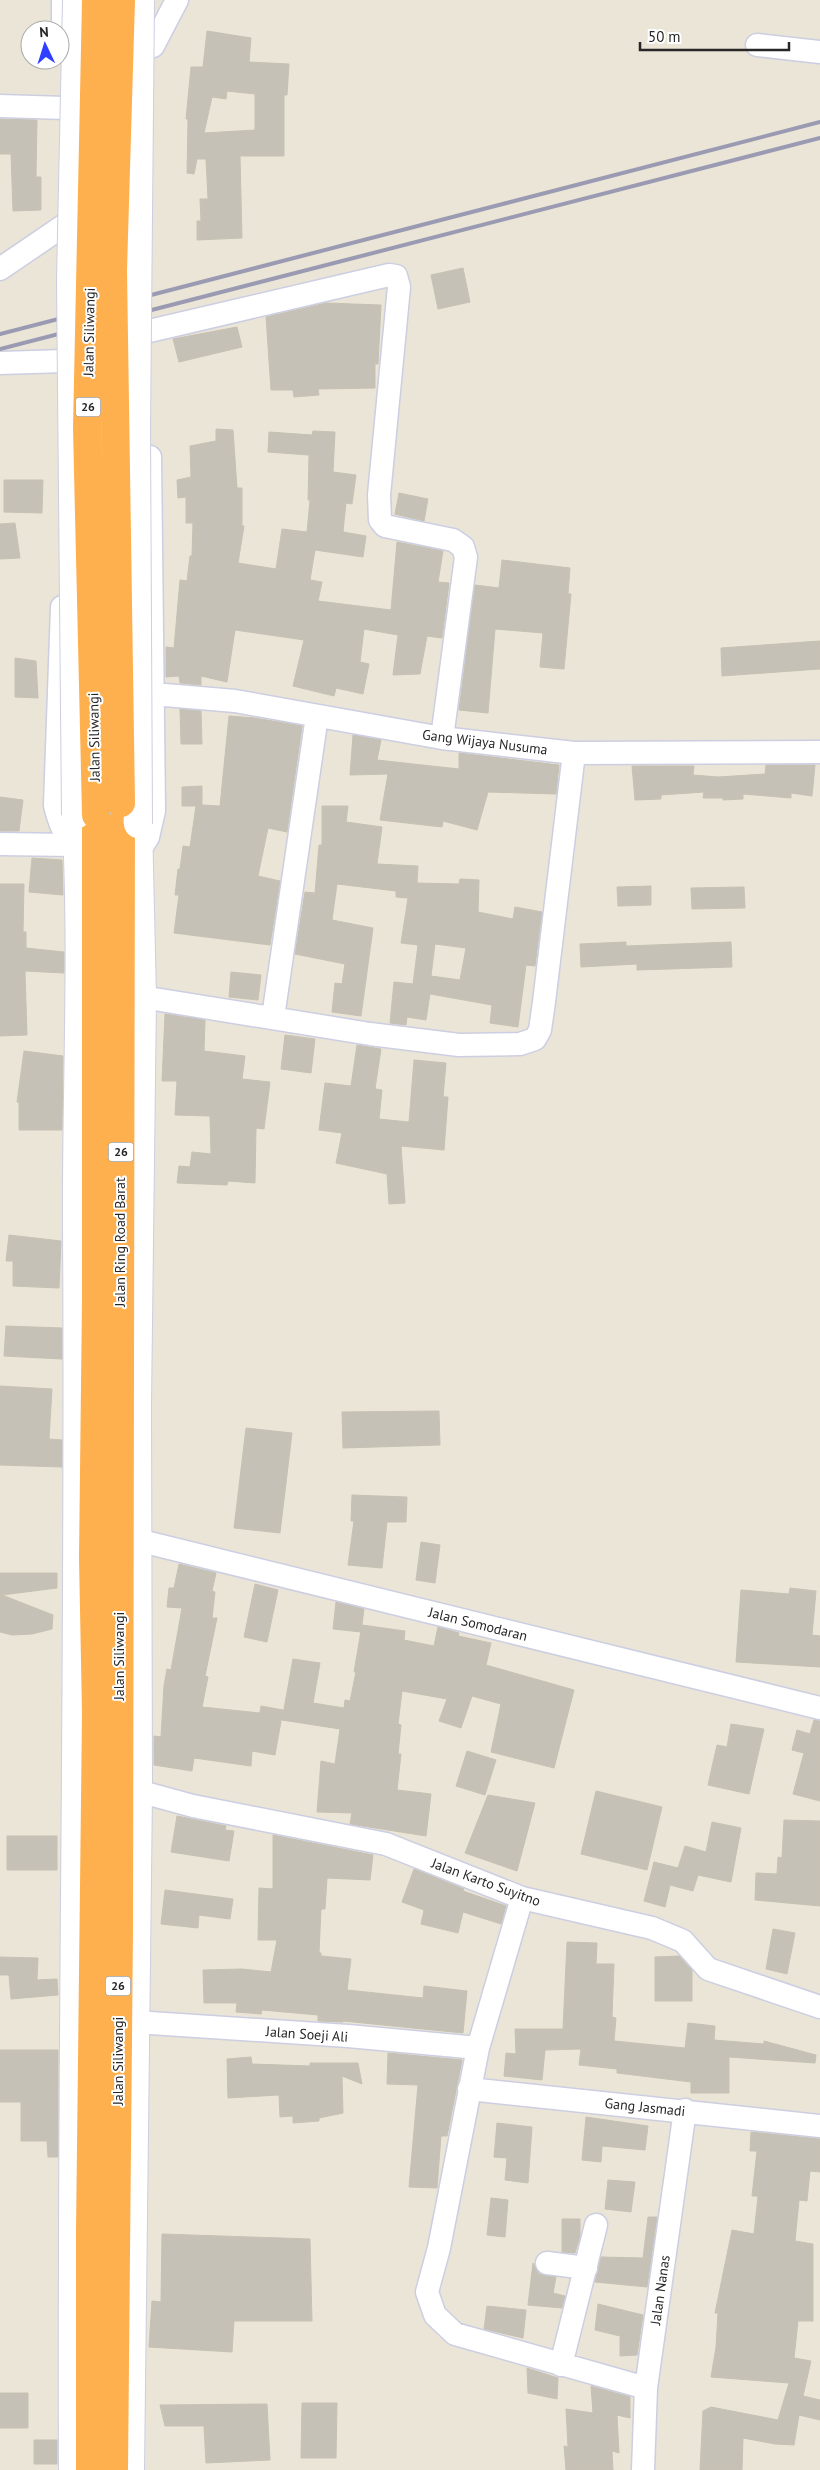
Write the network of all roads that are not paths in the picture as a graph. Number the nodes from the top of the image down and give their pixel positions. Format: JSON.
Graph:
{"nodes":[{"id":1,"x":63,"y":0,"type":"edge"},
{"id":2,"x":77,"y":0,"type":"edge"},
{"id":3,"x":96,"y":0,"type":"edge"},
{"id":4,"x":121,"y":0,"type":"edge"},
{"id":5,"x":140,"y":0,"type":"edge"},
{"id":6,"x":154,"y":0,"type":"edge"},
{"id":7,"x":177,"y":0,"type":"edge"},
{"id":8,"x":757,"y":45,"type":"dead end"},
{"id":9,"x":153,"y":46,"type":"junction"},
{"id":10,"x":820,"y":52,"type":"edge"},
{"id":11,"x":0,"y":106,"type":"edge"},
{"id":12,"x":65,"y":108,"type":"junction"},
{"id":13,"x":66,"y":224,"type":"junction"},
{"id":14,"x":0,"y":270,"type":"edge"},
{"id":15,"x":145,"y":332,"type":"junction"},
{"id":16,"x":64,"y":360,"type":"junction"},
{"id":17,"x":0,"y":363,"type":"edge"},
{"id":18,"x":153,"y":694,"type":"junction"},
{"id":19,"x":317,"y":716,"type":"junction"},
{"id":20,"x":442,"y":738,"type":"junction"},
{"id":21,"x":820,"y":752,"type":"edge"},
{"id":22,"x":574,"y":753,"type":"junction"},
{"id":23,"x":121,"y":803,"type":"joint"},
{"id":24,"x":86,"y":815,"type":"junction"},
{"id":25,"x":0,"y":844,"type":"edge"},
{"id":26,"x":82,"y":852,"type":"junction"},
{"id":27,"x":130,"y":854,"type":"junction"},
{"id":28,"x":142,"y":997,"type":"junction"},
{"id":29,"x":273,"y":1017,"type":"junction"},
{"id":30,"x":87,"y":1300,"type":"junction"},
{"id":31,"x":107,"y":1503,"type":"junction"},
{"id":32,"x":136,"y":1540,"type":"junction"},
{"id":33,"x":128,"y":1679,"type":"junction"},
{"id":34,"x":820,"y":1708,"type":"edge"},
{"id":35,"x":138,"y":1791,"type":"junction"},
{"id":36,"x":522,"y":1898,"type":"junction"},
{"id":37,"x":820,"y":2007,"type":"edge"},
{"id":38,"x":135,"y":2022,"type":"junction"},
{"id":39,"x":478,"y":2048,"type":"junction"},
{"id":40,"x":469,"y":2089,"type":"junction"},
{"id":41,"x":685,"y":2110,"type":"junction"},
{"id":42,"x":820,"y":2126,"type":"edge"},
{"id":43,"x":596,"y":2225,"type":"dead end"},
{"id":44,"x":547,"y":2263,"type":"dead end"},
{"id":45,"x":586,"y":2268,"type":"junction"},
{"id":46,"x":561,"y":2365,"type":"junction"},
{"id":47,"x":646,"y":2388,"type":"junction"},
{"id":48,"x":73,"y":2470,"type":"edge"},
{"id":49,"x":90,"y":2470,"type":"edge"},
{"id":50,"x":114,"y":2470,"type":"edge"},
{"id":51,"x":130,"y":2470,"type":"edge"},
{"id":52,"x":643,"y":2470,"type":"edge"}],
"edges":[{"from":1,"to":12,"type":"street"},
{"from":2,"to":24,"type":"street","bridge":true},
{"from":3,"to":24,"type":"highway","name":"Jalan Siliwangi","number":"26","bridge":true},
{"from":4,"to":23,"type":"highway","name":"Jalan Siliwangi","number":"26","bridge":true},
{"from":5,"to":27,"type":"street","bridge":true},
{"from":6,"to":9,"type":"street"},
{"from":7,"to":9,"type":"street"},
{"from":8,"to":10,"type":"street"},
{"from":9,"to":13,"type":"street"},
{"from":11,"to":12,"type":"street"},
{"from":12,"to":13,"type":"street"},
{"from":13,"to":14,"type":"street"},
{"from":15,"to":16,"type":"street"},
{"from":15,"to":18,"type":"street"},
{"from":15,"to":20,"type":"street"},
{"from":16,"to":17,"type":"street"},
{"from":16,"to":26,"type":"street"},
{"from":18,"to":19,"type":"street","name":"Gang Wijaya Nusuma"},
{"from":18,"to":27,"type":"street"},
{"from":19,"to":20,"type":"street","name":"Gang Wijaya Nusuma"},
{"from":19,"to":29,"type":"street"},
{"from":20,"to":22,"type":"street","name":"Gang Wijaya Nusuma"},
{"from":21,"to":22,"type":"street","name":"Gang Wijaya Nusuma"},
{"from":22,"to":29,"type":"street"},
{"from":23,"to":27,"type":"highway","name":"Jalan Ring Road Barat","number":"26"},
{"from":24,"to":26,"type":"highway","number":"26"},
{"from":25,"to":26,"type":"street"},
{"from":26,"to":30,"type":"street"},
{"from":27,"to":28,"type":"street"},
{"from":27,"to":31,"type":"highway","name":"Jalan Ring Road Barat","number":"26"},
{"from":28,"to":29,"type":"street"},
{"from":28,"to":32,"type":"street"},
{"from":30,"to":31,"type":"highway","name":"Jalan Ring Road Barat","number":"26"},
{"from":30,"to":48,"type":"street"},
{"from":31,"to":33,"type":"highway","name":"Jalan Siliwangi","number":"26"},
{"from":31,"to":49,"type":"highway","name":"Jalan Siliwangi","number":"26"},
{"from":32,"to":33,"type":"street"},
{"from":32,"to":34,"type":"street","name":"Jalan Somodaran"},
{"from":33,"to":35,"type":"street"},
{"from":33,"to":50,"type":"highway","name":"Jalan Siliwangi","number":"26"},
{"from":35,"to":36,"type":"street","name":"Jalan Karto Suyitno"},
{"from":35,"to":38,"type":"street"},
{"from":36,"to":37,"type":"street","name":"Jalan Karto Suyitno"},
{"from":36,"to":39,"type":"street"},
{"from":38,"to":39,"type":"street","name":"Jalan Soeji Ali"},
{"from":38,"to":51,"type":"street"},
{"from":39,"to":40,"type":"street"},
{"from":40,"to":41,"type":"street","name":"Gang Jasmadi"},
{"from":40,"to":46,"type":"street"},
{"from":41,"to":42,"type":"street","name":"Gang Jasmadi"},
{"from":41,"to":47,"type":"street","name":"Jalan Nanas"},
{"from":43,"to":45,"type":"street"},
{"from":44,"to":45,"type":"street"},
{"from":45,"to":46,"type":"street"},
{"from":46,"to":47,"type":"street"},
{"from":47,"to":52,"type":"street","name":"Jalan Nanas"}]}
